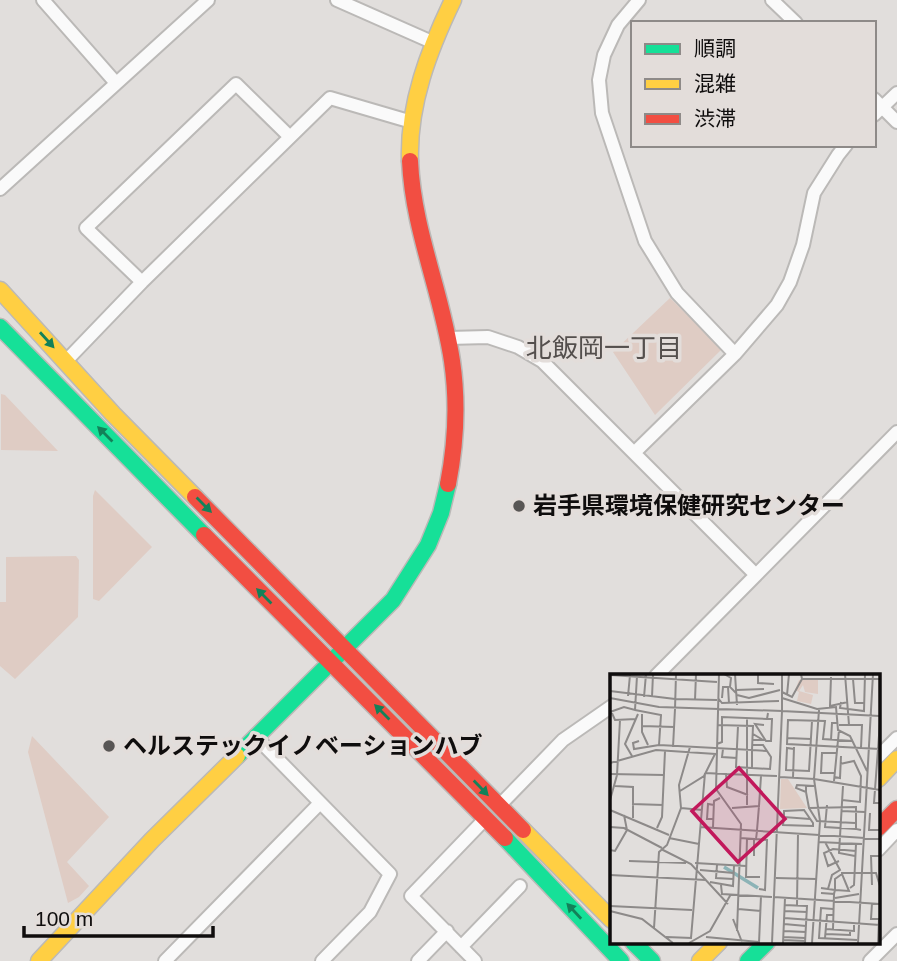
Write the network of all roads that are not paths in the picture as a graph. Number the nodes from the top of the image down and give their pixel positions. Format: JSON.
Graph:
{"nodes":[{"id":1,"x":43,"y":0,"type":"edge"},
{"id":2,"x":208,"y":0,"type":"edge"},
{"id":3,"x":337,"y":0,"type":"edge"},
{"id":4,"x":453,"y":0,"type":"edge"},
{"id":5,"x":639,"y":0,"type":"edge"},
{"id":6,"x":772,"y":0,"type":"edge"},
{"id":7,"x":794,"y":21,"type":"edge"},
{"id":8,"x":432,"y":42,"type":"junction"},
{"id":9,"x":116,"y":83,"type":"junction"},
{"id":10,"x":897,"y":93,"type":"edge"},
{"id":11,"x":877,"y":107,"type":"edge"},
{"id":12,"x":412,"y":122,"type":"junction"},
{"id":13,"x":897,"y":122,"type":"edge"},
{"id":14,"x":290,"y":137,"type":"junction"},
{"id":15,"x":837,"y":148,"type":"edge"},
{"id":16,"x":0,"y":189,"type":"edge"},
{"id":17,"x":142,"y":282,"type":"junction"},
{"id":18,"x":0,"y":290,"type":"edge"},
{"id":19,"x":0,"y":327,"type":"edge"},
{"id":20,"x":448,"y":338,"type":"junction"},
{"id":21,"x":735,"y":354,"type":"junction"},
{"id":22,"x":66,"y":362,"type":"junction"},
{"id":23,"x":897,"y":432,"type":"edge"},
{"id":24,"x":635,"y":452,"type":"junction"},
{"id":25,"x":757,"y":575,"type":"junction"},
{"id":26,"x":345,"y":647,"type":"junction"},
{"id":27,"x":330,"y":662,"type":"junction"},
{"id":28,"x":658,"y":674,"type":"edge"},
{"id":29,"x":610,"y":707,"type":"edge"},
{"id":30,"x":255,"y":736,"type":"junction"},
{"id":31,"x":897,"y":738,"type":"edge"},
{"id":32,"x":880,"y":755,"type":"edge"},
{"id":33,"x":897,"y":759,"type":"edge"},
{"id":34,"x":880,"y":777,"type":"edge"},
{"id":35,"x":320,"y":803,"type":"junction"},
{"id":36,"x":499,"y":806,"type":"junction"},
{"id":37,"x":897,"y":809,"type":"edge"},
{"id":38,"x":486,"y":818,"type":"junction"},
{"id":39,"x":880,"y":826,"type":"edge"},
{"id":40,"x":897,"y":830,"type":"edge"},
{"id":41,"x":880,"y":848,"type":"edge"},
{"id":42,"x":520,"y":886,"type":"dead end"},
{"id":43,"x":610,"y":918,"type":"edge"},
{"id":44,"x":447,"y":932,"type":"junction"},
{"id":45,"x":897,"y":934,"type":"edge"},
{"id":46,"x":635,"y":944,"type":"edge"},
{"id":47,"x":717,"y":944,"type":"edge"},
{"id":48,"x":765,"y":944,"type":"edge"},
{"id":49,"x":461,"y":947,"type":"junction"},
{"id":50,"x":39,"y":961,"type":"edge"},
{"id":51,"x":165,"y":961,"type":"edge"},
{"id":52,"x":322,"y":961,"type":"edge"},
{"id":53,"x":418,"y":961,"type":"edge"},
{"id":54,"x":475,"y":961,"type":"edge"},
{"id":55,"x":621,"y":961,"type":"edge"},
{"id":56,"x":652,"y":961,"type":"edge"},
{"id":57,"x":700,"y":961,"type":"edge"},
{"id":58,"x":748,"y":961,"type":"edge"},
{"id":59,"x":870,"y":961,"type":"edge"}],
"edges":[{"from":1,"to":9,"type":"street"},
{"from":2,"to":9,"type":"street"},
{"from":3,"to":8,"type":"street"},
{"from":4,"to":8,"type":"main road"},
{"from":5,"to":21,"type":"street"},
{"from":6,"to":7,"type":"street"},
{"from":8,"to":12,"type":"main road"},
{"from":9,"to":16,"type":"street"},
{"from":10,"to":11,"type":"street"},
{"from":11,"to":13,"type":"street"},
{"from":12,"to":14,"type":"street"},
{"from":12,"to":20,"type":"main road"},
{"from":14,"to":17,"type":"street"},
{"from":14,"to":17,"type":"street"},
{"from":15,"to":21,"type":"street"},
{"from":17,"to":22,"type":"street"},
{"from":18,"to":22,"type":"main road","one_way":true},
{"from":27,"to":19,"type":"main road","one_way":true},
{"from":20,"to":24,"type":"street"},
{"from":20,"to":26,"type":"main road"},
{"from":21,"to":24,"type":"street"},
{"from":22,"to":26,"type":"main road","one_way":true},
{"from":23,"to":25,"type":"street"},
{"from":24,"to":25,"type":"street"},
{"from":25,"to":28,"type":"street"},
{"from":26,"to":27,"type":"main road"},
{"from":26,"to":36,"type":"main road","one_way":true},
{"from":27,"to":30,"type":"main road"},
{"from":38,"to":27,"type":"main road","one_way":true},
{"from":29,"to":36,"type":"street"},
{"from":30,"to":35,"type":"street"},
{"from":30,"to":50,"type":"main road"},
{"from":31,"to":32,"type":"street"},
{"from":33,"to":34,"type":"main road"},
{"from":35,"to":51,"type":"street"},
{"from":35,"to":52,"type":"street"},
{"from":36,"to":43,"type":"main road"},
{"from":37,"to":39,"type":"main road"},
{"from":38,"to":44,"type":"street"},
{"from":55,"to":38,"type":"main road","one_way":true},
{"from":40,"to":41,"type":"street"},
{"from":42,"to":49,"type":"street"},
{"from":44,"to":49,"type":"street"},
{"from":44,"to":53,"type":"street"},
{"from":45,"to":59,"type":"street"},
{"from":46,"to":56,"type":"main road"},
{"from":47,"to":57,"type":"main road"},
{"from":48,"to":58,"type":"main road"},
{"from":49,"to":54,"type":"street"}]}
